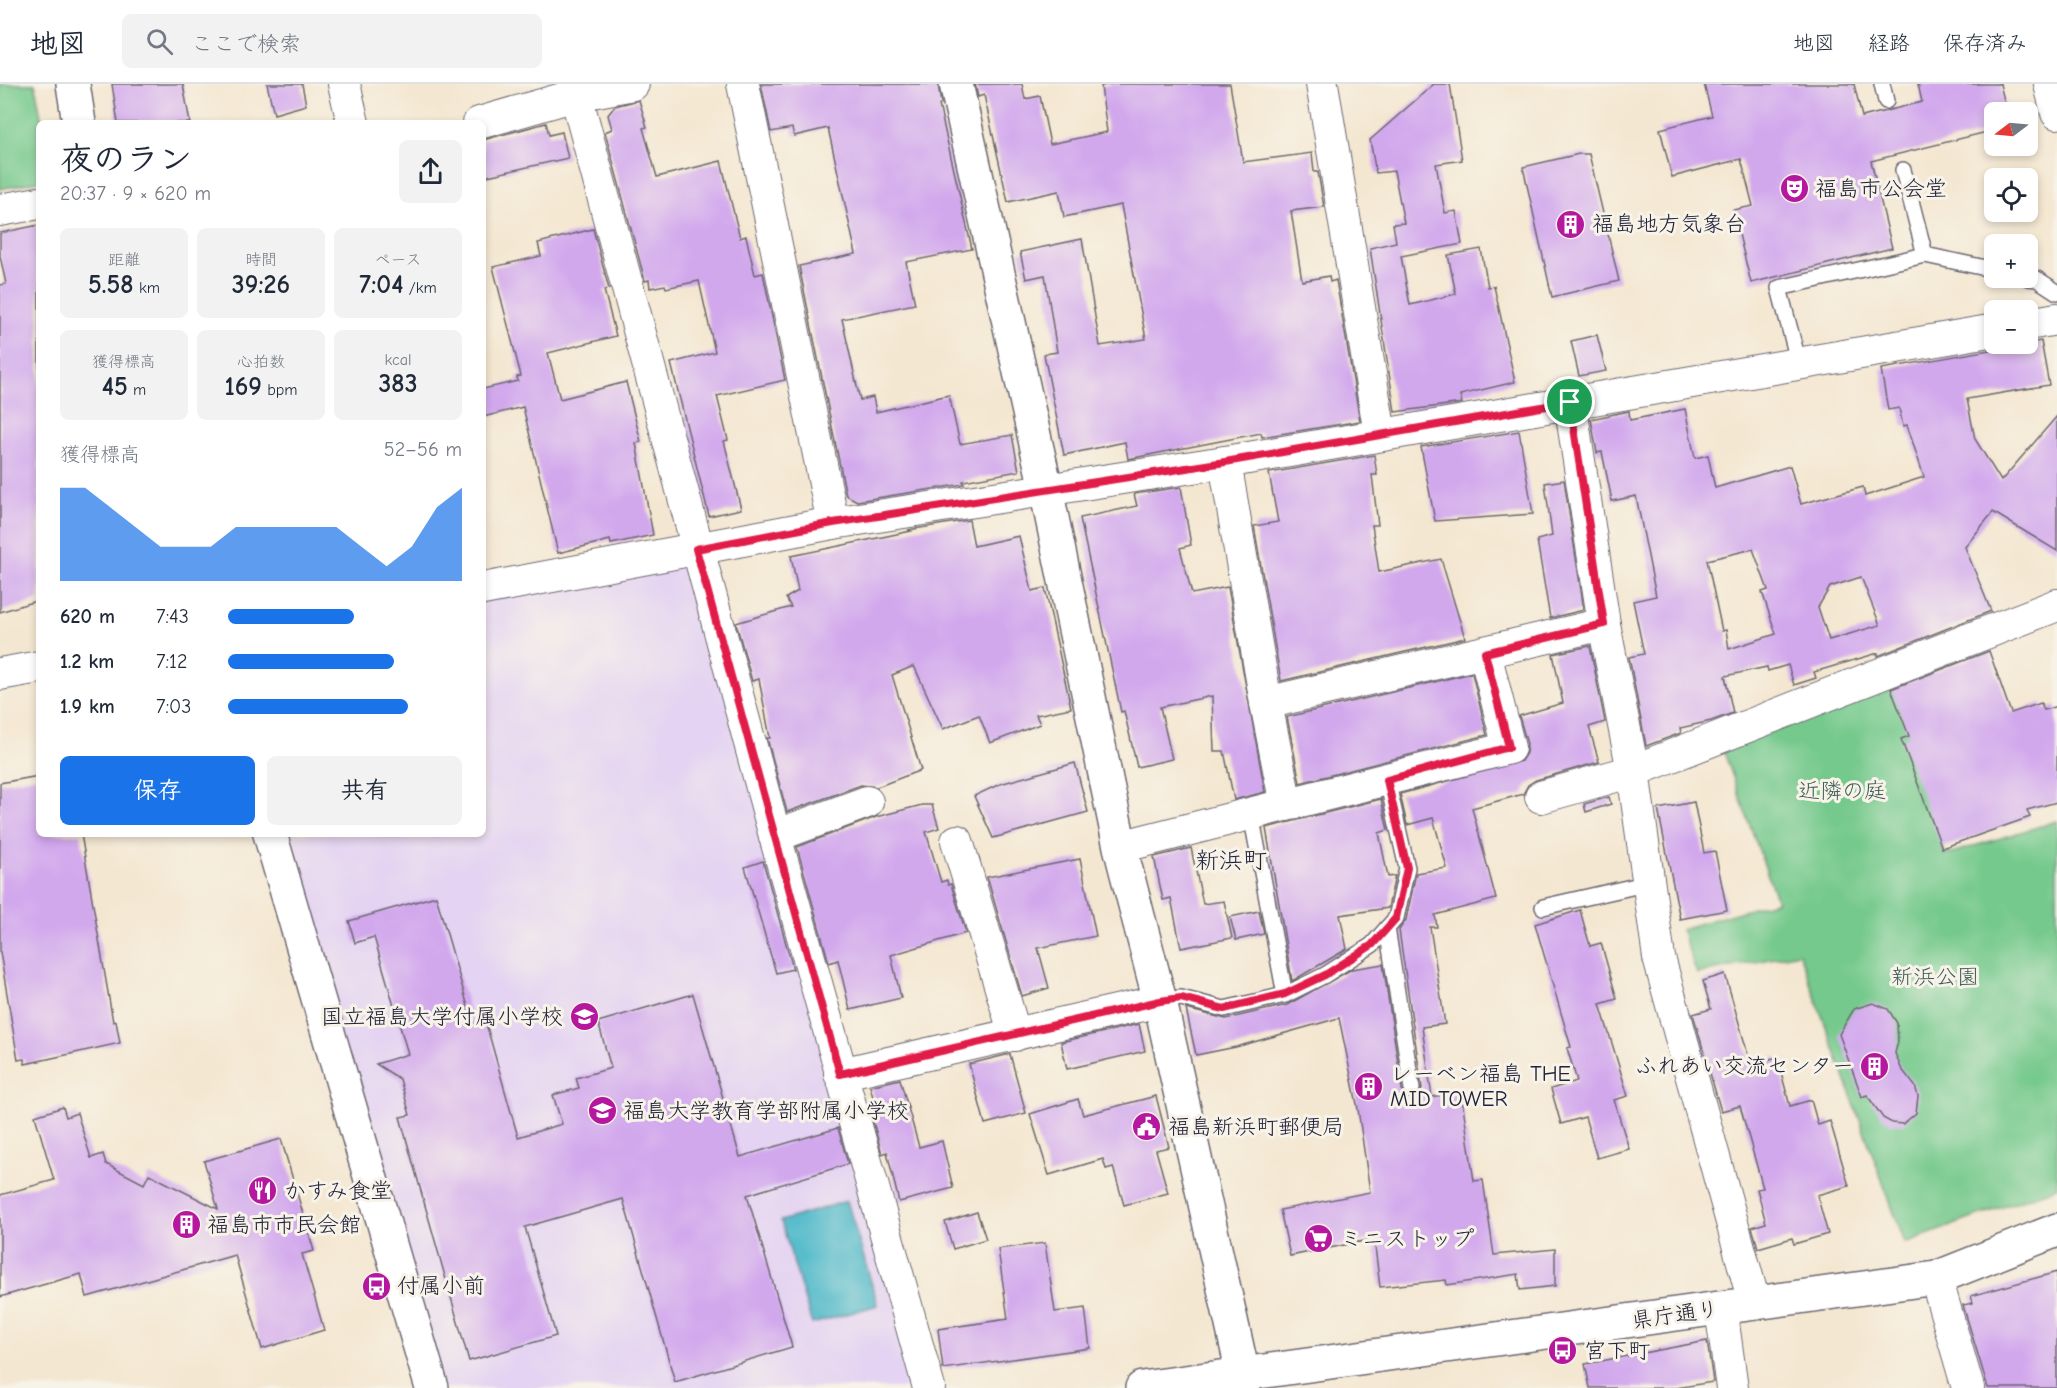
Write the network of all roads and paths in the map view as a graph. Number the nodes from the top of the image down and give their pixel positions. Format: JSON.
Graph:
{"nodes":[{"id":1,"x":73,"y":84,"type":"edge"},
{"id":2,"x":344,"y":84,"type":"edge"},
{"id":3,"x":633,"y":84,"type":"edge"},
{"id":4,"x":743,"y":84,"type":"edge"},
{"id":5,"x":956,"y":84,"type":"edge"},
{"id":6,"x":1322,"y":84,"type":"edge"},
{"id":7,"x":1882,"y":84,"type":"edge"},
{"id":8,"x":2050,"y":84,"type":"edge"},
{"id":9,"x":574,"y":90,"type":"edge"},
{"id":10,"x":1886,"y":101,"type":"dead end"},
{"id":11,"x":2057,"y":113,"type":"edge"},
{"id":12,"x":79,"y":120,"type":"edge"},
{"id":13,"x":351,"y":120,"type":"edge"},
{"id":14,"x":486,"y":121,"type":"edge"},
{"id":15,"x":1903,"y":170,"type":"dead end"},
{"id":16,"x":36,"y":204,"type":"edge"},
{"id":17,"x":0,"y":210,"type":"edge"},
{"id":18,"x":1925,"y":255,"type":"junction"},
{"id":19,"x":1984,"y":268,"type":"edge"},
{"id":20,"x":2038,"y":280,"type":"edge"},
{"id":21,"x":2057,"y":292,"type":"edge"},
{"id":22,"x":2057,"y":319,"type":"edge"},
{"id":23,"x":2038,"y":322,"type":"edge"},
{"id":24,"x":1984,"y":332,"type":"edge"},
{"id":25,"x":1799,"y":364,"type":"junction"},
{"id":26,"x":1570,"y":402,"type":"junction"},
{"id":27,"x":1380,"y":434,"type":"junction"},
{"id":28,"x":1225,"y":462,"type":"junction"},
{"id":29,"x":1046,"y":489,"type":"junction"},
{"id":30,"x":833,"y":523,"type":"junction"},
{"id":31,"x":696,"y":549,"type":"junction"},
{"id":32,"x":486,"y":588,"type":"edge"},
{"id":33,"x":2057,"y":605,"type":"edge"},
{"id":34,"x":1604,"y":624,"type":"junction"},
{"id":35,"x":1485,"y":653,"type":"junction"},
{"id":36,"x":36,"y":668,"type":"edge"},
{"id":37,"x":0,"y":674,"type":"edge"},
{"id":38,"x":1266,"y":703,"type":"junction"},
{"id":39,"x":1633,"y":771,"type":"junction"},
{"id":40,"x":1387,"y":780,"type":"junction"},
{"id":41,"x":1542,"y":797,"type":"dead end"},
{"id":42,"x":867,"y":802,"type":"dead end"},
{"id":43,"x":1286,"y":805,"type":"junction"},
{"id":44,"x":1251,"y":814,"type":"junction"},
{"id":45,"x":775,"y":836,"type":"junction"},
{"id":46,"x":271,"y":837,"type":"edge"},
{"id":47,"x":957,"y":842,"type":"dead end"},
{"id":48,"x":1120,"y":847,"type":"junction"},
{"id":49,"x":1649,"y":883,"type":"junction"},
{"id":50,"x":1543,"y":908,"type":"dead end"},
{"id":51,"x":1387,"y":928,"type":"junction"},
{"id":52,"x":1285,"y":994,"type":"junction"},
{"id":53,"x":1160,"y":1001,"type":"junction"},
{"id":54,"x":1015,"y":1035,"type":"junction"},
{"id":55,"x":840,"y":1074,"type":"junction"},
{"id":56,"x":1412,"y":1089,"type":"dead end"},
{"id":57,"x":2057,"y":1230,"type":"edge"},
{"id":58,"x":1936,"y":1278,"type":"junction"},
{"id":59,"x":1754,"y":1302,"type":"junction"},
{"id":60,"x":1721,"y":1309,"type":"junction"},
{"id":61,"x":1243,"y":1381,"type":"edge"},
{"id":62,"x":432,"y":1388,"type":"edge"},
{"id":63,"x":930,"y":1388,"type":"edge"},
{"id":64,"x":1142,"y":1388,"type":"edge"},
{"id":65,"x":1732,"y":1388,"type":"edge"},
{"id":66,"x":1968,"y":1388,"type":"edge"}],
"edges":[{"from":1,"to":12,"type":"street"},
{"from":2,"to":13,"type":"street"},
{"from":3,"to":9,"type":"street"},
{"from":4,"to":30,"type":"street"},
{"from":5,"to":29,"type":"street"},
{"from":6,"to":27,"type":"street"},
{"from":7,"to":10,"type":"lane"},
{"from":8,"to":11,"type":"street"},
{"from":9,"to":14,"type":"street"},
{"from":9,"to":31,"type":"street"},
{"from":15,"to":18,"type":"lane"},
{"from":16,"to":17,"type":"street"},
{"from":18,"to":19,"type":"lane"},
{"from":18,"to":25,"type":"lane"},
{"from":20,"to":21,"type":"lane"},
{"from":22,"to":23,"type":"street"},
{"from":24,"to":25,"type":"street"},
{"from":25,"to":26,"type":"street"},
{"from":26,"to":27,"type":"street"},
{"from":26,"to":34,"type":"street"},
{"from":27,"to":28,"type":"street"},
{"from":28,"to":29,"type":"street"},
{"from":28,"to":38,"type":"street"},
{"from":29,"to":30,"type":"street"},
{"from":29,"to":48,"type":"street"},
{"from":30,"to":31,"type":"street"},
{"from":31,"to":32,"type":"street"},
{"from":31,"to":45,"type":"street"},
{"from":33,"to":39,"type":"street"},
{"from":34,"to":35,"type":"street"},
{"from":34,"to":39,"type":"street"},
{"from":35,"to":38,"type":"street"},
{"from":35,"to":40,"type":"street"},
{"from":36,"to":37,"type":"street"},
{"from":38,"to":43,"type":"street"},
{"from":39,"to":41,"type":"street"},
{"from":39,"to":49,"type":"street"},
{"from":40,"to":43,"type":"street"},
{"from":40,"to":51,"type":"lane"},
{"from":42,"to":45,"type":"street"},
{"from":43,"to":44,"type":"street"},
{"from":44,"to":48,"type":"street"},
{"from":44,"to":52,"type":"lane"},
{"from":45,"to":55,"type":"street"},
{"from":46,"to":62,"type":"street"},
{"from":47,"to":54,"type":"street"},
{"from":48,"to":53,"type":"street"},
{"from":49,"to":50,"type":"lane"},
{"from":49,"to":59,"type":"street"},
{"from":51,"to":52,"type":"lane"},
{"from":51,"to":56,"type":"lane"},
{"from":52,"to":53,"type":"lane"},
{"from":53,"to":54,"type":"street"},
{"from":53,"to":61,"type":"street"},
{"from":54,"to":55,"type":"street"},
{"from":55,"to":63,"type":"street"},
{"from":57,"to":58,"type":"street","name":"県庁通り"},
{"from":58,"to":59,"type":"street","name":"県庁通り"},
{"from":58,"to":66,"type":"street"},
{"from":59,"to":60,"type":"street","name":"県庁通り"},
{"from":60,"to":61,"type":"street","name":"県庁通り"},
{"from":60,"to":65,"type":"street"},
{"from":61,"to":64,"type":"street","name":"県庁通り"}]}
